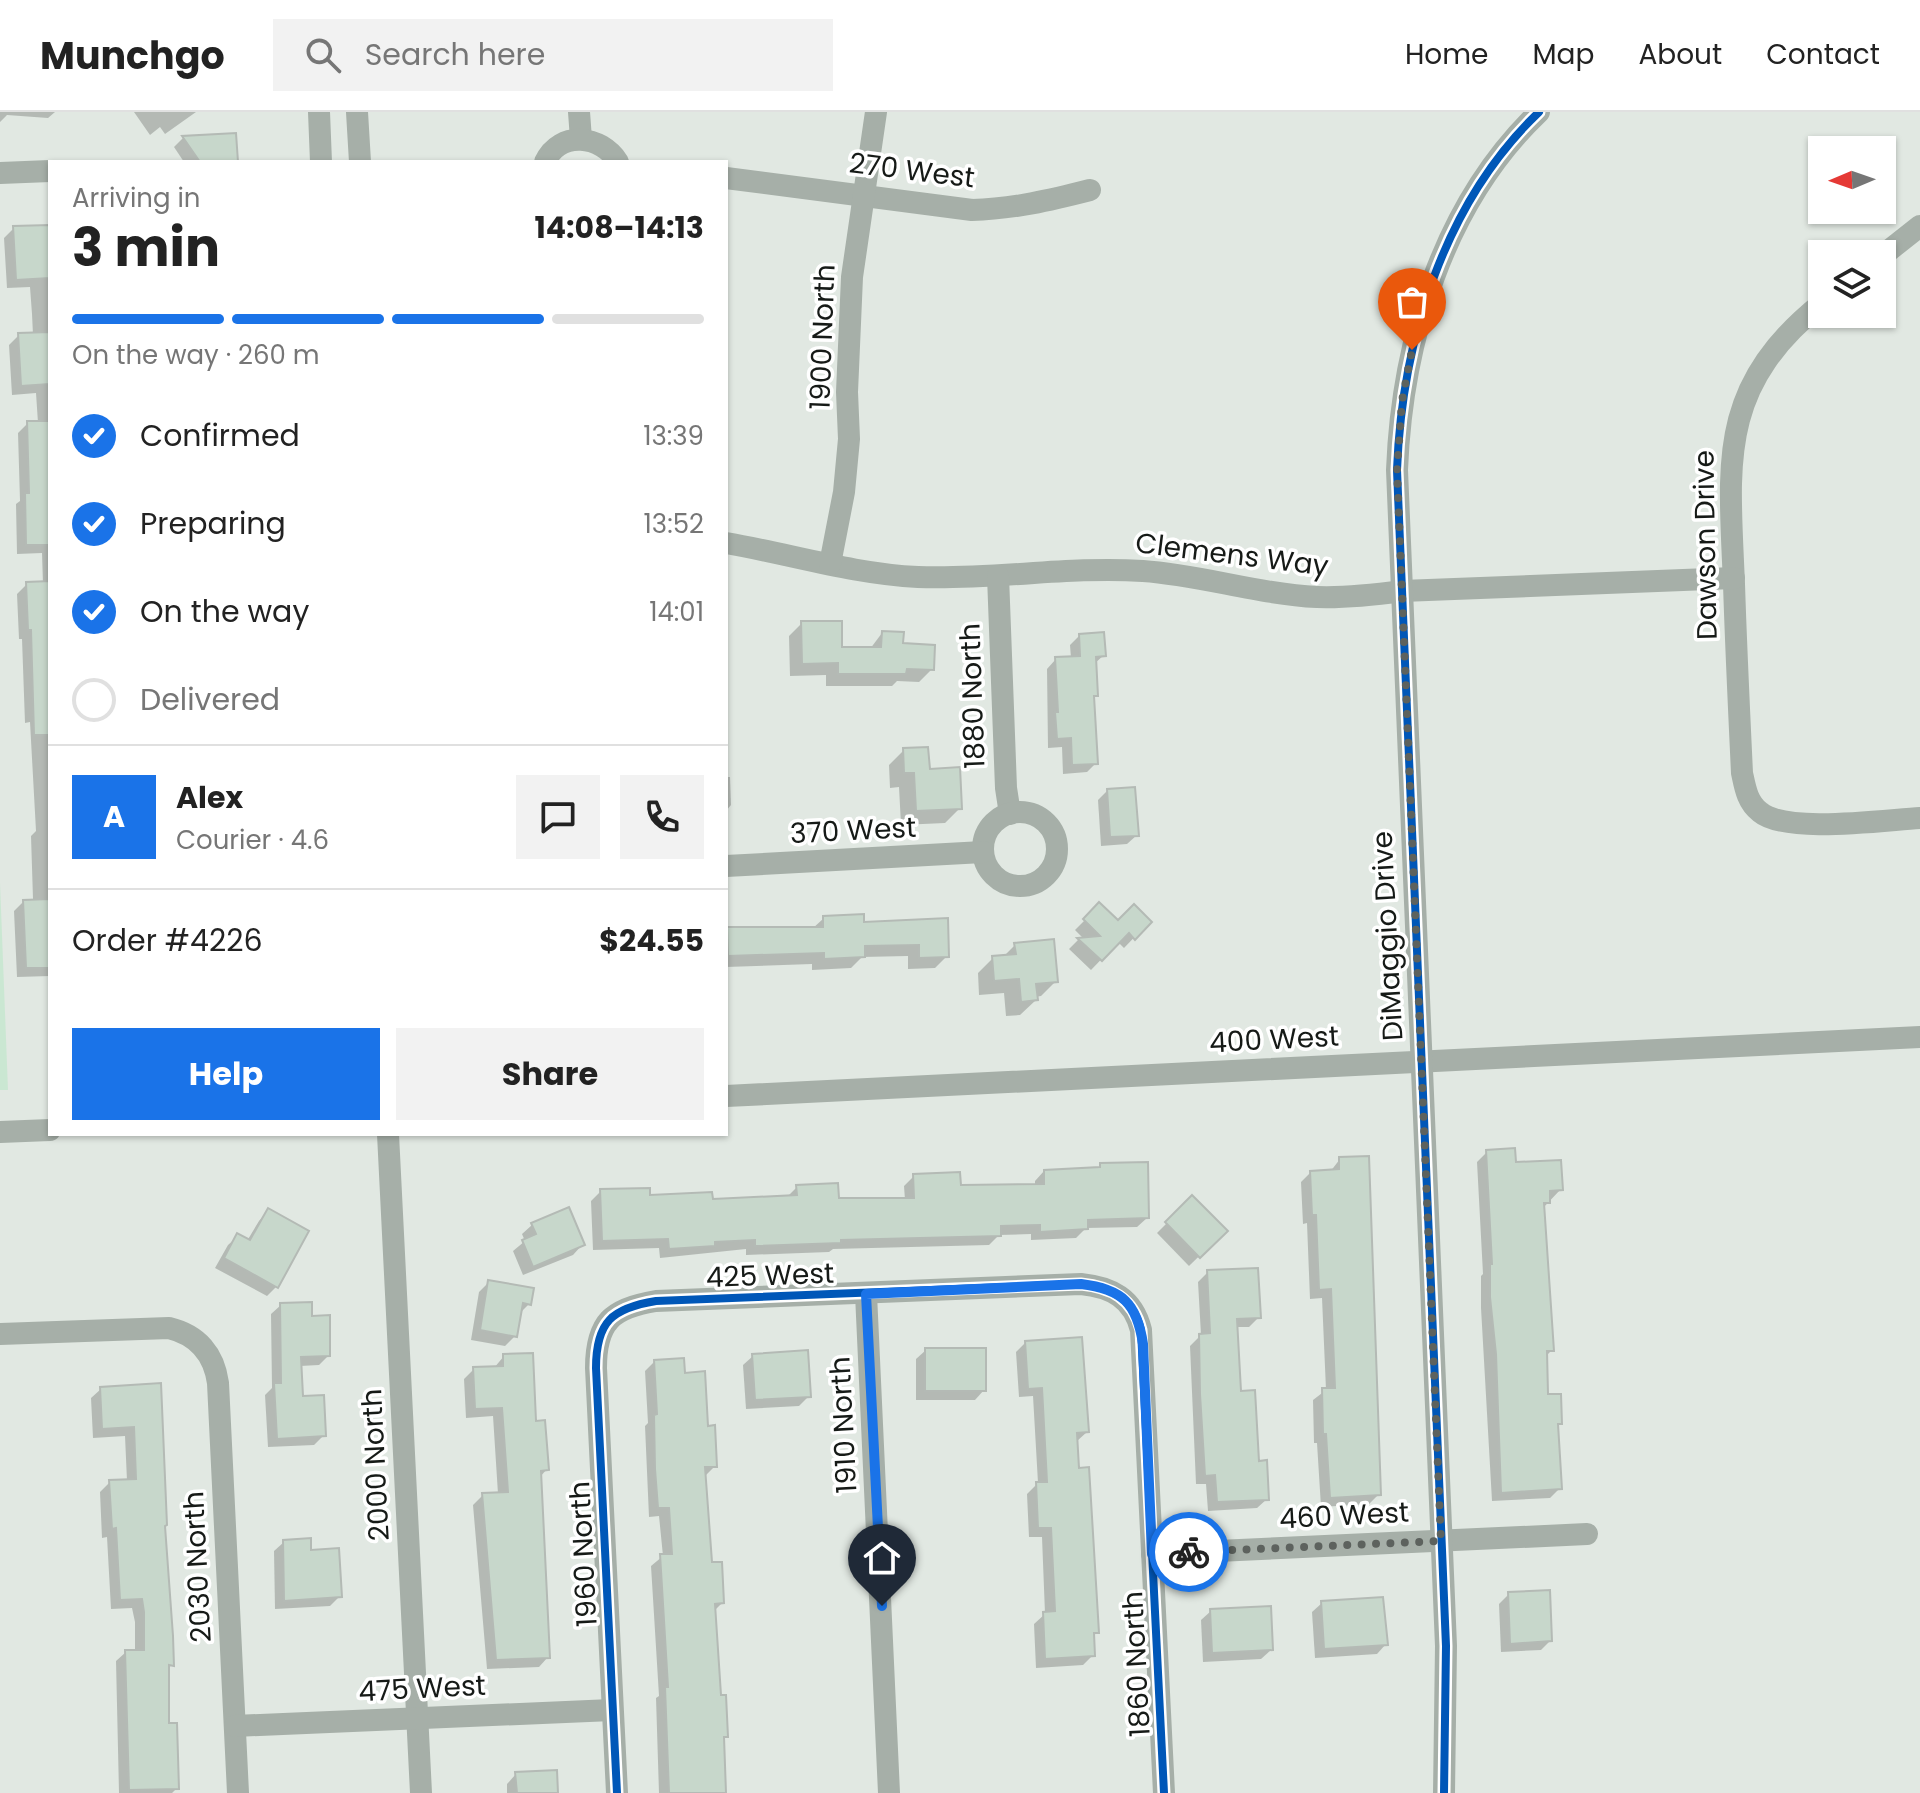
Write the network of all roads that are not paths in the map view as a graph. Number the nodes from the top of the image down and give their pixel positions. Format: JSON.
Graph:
{"nodes":[{"id":1,"x":319,"y":112,"type":"edge"},
{"id":2,"x":357,"y":112,"type":"edge"},
{"id":3,"x":579,"y":112,"type":"edge"},
{"id":4,"x":876,"y":112,"type":"edge"},
{"id":5,"x":1539,"y":112,"type":"edge"},
{"id":6,"x":581,"y":139,"type":"junction"},
{"id":7,"x":321,"y":160,"type":"edge"},
{"id":8,"x":360,"y":160,"type":"edge"},
{"id":9,"x":547,"y":160,"type":"edge"},
{"id":10,"x":616,"y":160,"type":"edge"},
{"id":11,"x":48,"y":171,"type":"edge"},
{"id":12,"x":0,"y":173,"type":"edge"},
{"id":13,"x":728,"y":178,"type":"edge"},
{"id":14,"x":1090,"y":190,"type":"dead end"},
{"id":15,"x":863,"y":195,"type":"junction"},
{"id":16,"x":1920,"y":226,"type":"edge"},
{"id":17,"x":1896,"y":245,"type":"edge"},
{"id":18,"x":1808,"y":315,"type":"edge"},
{"id":19,"x":728,"y":543,"type":"edge"},
{"id":20,"x":830,"y":564,"type":"junction"},
{"id":21,"x":998,"y":576,"type":"junction"},
{"id":22,"x":1734,"y":578,"type":"junction"},
{"id":23,"x":1402,"y":591,"type":"junction"},
{"id":24,"x":1010,"y":814,"type":"junction"},
{"id":25,"x":1920,"y":818,"type":"edge"},
{"id":26,"x":983,"y":852,"type":"junction"},
{"id":27,"x":728,"y":866,"type":"edge"},
{"id":28,"x":1920,"y":1037,"type":"edge"},
{"id":29,"x":1423,"y":1062,"type":"junction"},
{"id":30,"x":728,"y":1096,"type":"edge"},
{"id":31,"x":48,"y":1130,"type":"edge"},
{"id":32,"x":0,"y":1132,"type":"edge"},
{"id":33,"x":388,"y":1136,"type":"edge"},
{"id":34,"x":866,"y":1294,"type":"junction"},
{"id":35,"x":1123,"y":1298,"type":"joint"},
{"id":36,"x":611,"y":1318,"type":"joint"},
{"id":37,"x":0,"y":1334,"type":"edge"},
{"id":38,"x":1587,"y":1534,"type":"dead end"},
{"id":39,"x":1441,"y":1541,"type":"junction"},
{"id":40,"x":1152,"y":1554,"type":"junction"},
{"id":41,"x":612,"y":1710,"type":"junction"},
{"id":42,"x":418,"y":1717,"type":"junction"},
{"id":43,"x":235,"y":1726,"type":"junction"},
{"id":44,"x":238,"y":1793,"type":"edge"},
{"id":45,"x":421,"y":1793,"type":"edge"},
{"id":46,"x":617,"y":1793,"type":"edge"},
{"id":47,"x":889,"y":1793,"type":"edge"},
{"id":48,"x":1164,"y":1793,"type":"edge"},
{"id":49,"x":1444,"y":1793,"type":"edge"}],
"edges":[{"from":1,"to":7,"type":"street"},
{"from":2,"to":8,"type":"street"},
{"from":3,"to":6,"type":"street"},
{"from":4,"to":15,"type":"street","name":"1900 North"},
{"from":5,"to":23,"type":"street","name":"DiMaggio Drive"},
{"from":6,"to":9,"type":"street"},
{"from":6,"to":10,"type":"street"},
{"from":11,"to":12,"type":"street"},
{"from":13,"to":15,"type":"street","name":"270 West"},
{"from":14,"to":15,"type":"street","name":"270 West"},
{"from":15,"to":20,"type":"street","name":"1900 North"},
{"from":16,"to":17,"type":"street"},
{"from":18,"to":22,"type":"street","name":"Dawson Drive"},
{"from":19,"to":20,"type":"street","name":"Clemens Way"},
{"from":20,"to":21,"type":"street","name":"Clemens Way"},
{"from":21,"to":23,"type":"street","name":"Clemens Way"},
{"from":21,"to":24,"type":"street","name":"1880 North"},
{"from":22,"to":23,"type":"street","name":"Clemens Way"},
{"from":22,"to":25,"type":"street","name":"Dawson Drive"},
{"from":23,"to":29,"type":"street","name":"DiMaggio Drive"},
{"from":24,"to":26,"type":"street"},
{"from":24,"to":26,"type":"street"},
{"from":26,"to":27,"type":"street","name":"370 West"},
{"from":28,"to":29,"type":"street","name":"400 West"},
{"from":29,"to":30,"type":"street","name":"400 West"},
{"from":29,"to":39,"type":"street","name":"DiMaggio Drive"},
{"from":31,"to":32,"type":"street"},
{"from":33,"to":42,"type":"street","name":"2000 North"},
{"from":34,"to":35,"type":"street","name":"425 West"},
{"from":34,"to":36,"type":"street","name":"425 West"},
{"from":34,"to":47,"type":"street","name":"1910 North"},
{"from":35,"to":40,"type":"street","name":"1860 North"},
{"from":36,"to":41,"type":"street","name":"1960 North"},
{"from":37,"to":43,"type":"street","name":"2030 North"},
{"from":38,"to":39,"type":"street","name":"460 West"},
{"from":39,"to":40,"type":"street","name":"460 West"},
{"from":39,"to":49,"type":"street","name":"DiMaggio Drive"},
{"from":40,"to":48,"type":"street","name":"1860 North"},
{"from":41,"to":42,"type":"street","name":"475 West"},
{"from":41,"to":46,"type":"street","name":"1960 North"},
{"from":42,"to":43,"type":"street","name":"475 West"},
{"from":42,"to":45,"type":"street","name":"2000 North"},
{"from":43,"to":44,"type":"street","name":"2030 North"}]}
